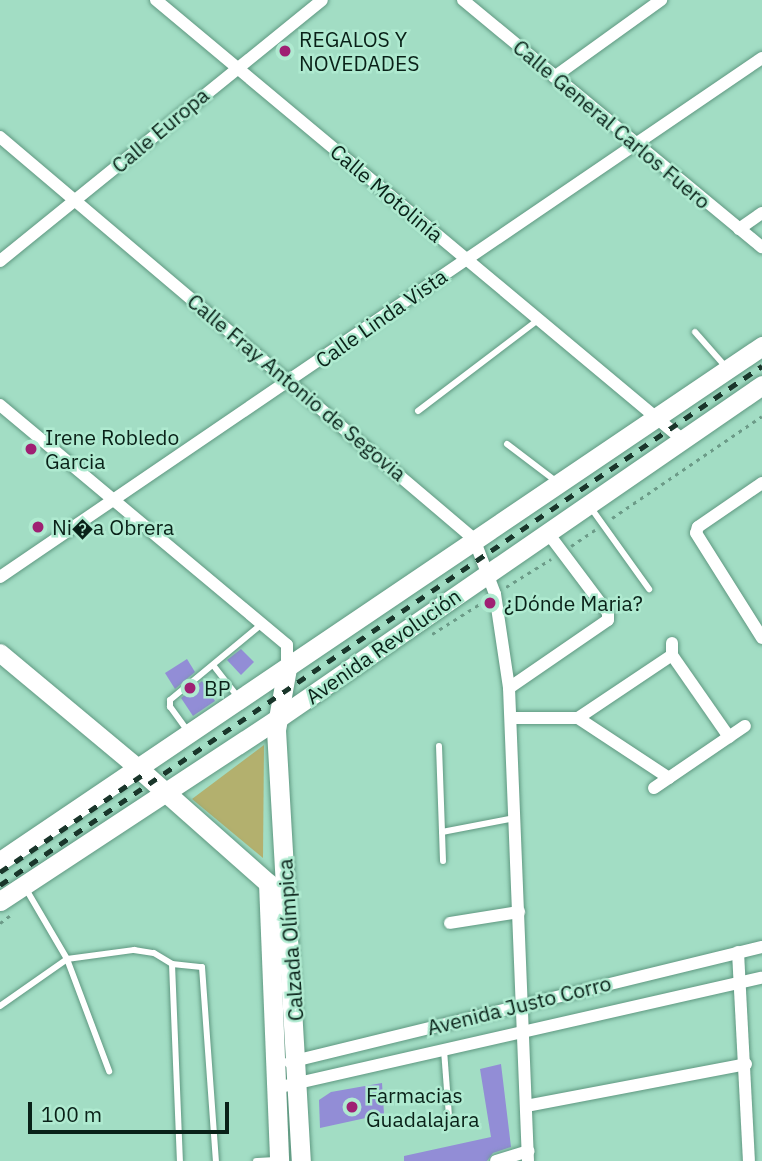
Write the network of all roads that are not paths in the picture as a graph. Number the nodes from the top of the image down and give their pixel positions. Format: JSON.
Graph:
{"nodes":[{"id":1,"x":156,"y":0,"type":"edge"},
{"id":2,"x":322,"y":0,"type":"edge"},
{"id":3,"x":463,"y":0,"type":"edge"},
{"id":4,"x":661,"y":0,"type":"edge"},
{"id":5,"x":762,"y":58,"type":"edge"},
{"id":6,"x":234,"y":67,"type":"junction"},
{"id":7,"x":554,"y":77,"type":"junction"},
{"id":8,"x":0,"y":137,"type":"edge"},
{"id":9,"x":634,"y":145,"type":"junction"},
{"id":10,"x":76,"y":201,"type":"junction"},
{"id":11,"x":762,"y":214,"type":"edge"},
{"id":12,"x":739,"y":229,"type":"junction"},
{"id":13,"x":762,"y":247,"type":"edge"},
{"id":14,"x":466,"y":259,"type":"junction"},
{"id":15,"x":0,"y":261,"type":"edge"},
{"id":16,"x":539,"y":319,"type":"junction"},
{"id":17,"x":695,"y":332,"type":"dead end"},
{"id":18,"x":762,"y":346,"type":"edge"},
{"id":19,"x":728,"y":370,"type":"junction"},
{"id":20,"x":290,"y":381,"type":"junction"},
{"id":21,"x":762,"y":385,"type":"edge"},
{"id":22,"x":0,"y":405,"type":"edge"},
{"id":23,"x":418,"y":411,"type":"dead end"},
{"id":24,"x":656,"y":417,"type":"junction"},
{"id":25,"x":683,"y":440,"type":"junction"},
{"id":26,"x":507,"y":444,"type":"dead end"},
{"id":27,"x":559,"y":483,"type":"junction"},
{"id":28,"x":762,"y":483,"type":"edge"},
{"id":29,"x":112,"y":499,"type":"junction"},
{"id":30,"x":587,"y":504,"type":"junction"},
{"id":31,"x":548,"y":533,"type":"junction"},
{"id":32,"x":474,"y":539,"type":"junction"},
{"id":33,"x":487,"y":574,"type":"junction"},
{"id":34,"x":0,"y":577,"type":"edge"},
{"id":35,"x":649,"y":589,"type":"dead end"},
{"id":36,"x":262,"y":624,"type":"junction"},
{"id":37,"x":762,"y":638,"type":"edge"},
{"id":38,"x":0,"y":653,"type":"edge"},
{"id":39,"x":213,"y":665,"type":"junction"},
{"id":40,"x":287,"y":668,"type":"junction"},
{"id":41,"x":509,"y":688,"type":"junction"},
{"id":42,"x":240,"y":700,"type":"junction"},
{"id":43,"x":511,"y":718,"type":"junction"},
{"id":44,"x":578,"y":718,"type":"junction"},
{"id":45,"x":277,"y":719,"type":"junction"},
{"id":46,"x":745,"y":726,"type":"dead end"},
{"id":47,"x":189,"y":732,"type":"junction"},
{"id":48,"x":729,"y":737,"type":"junction"},
{"id":49,"x":439,"y":746,"type":"dead end"},
{"id":50,"x":138,"y":768,"type":"junction"},
{"id":51,"x":669,"y":778,"type":"junction"},
{"id":52,"x":654,"y":788,"type":"dead end"},
{"id":53,"x":166,"y":791,"type":"junction"},
{"id":54,"x":515,"y":818,"type":"junction"},
{"id":55,"x":442,"y":832,"type":"junction"},
{"id":56,"x":0,"y":861,"type":"edge"},
{"id":57,"x":443,"y":861,"type":"dead end"},
{"id":58,"x":24,"y":886,"type":"junction"},
{"id":59,"x":0,"y":901,"type":"edge"},
{"id":60,"x":519,"y":912,"type":"junction"},
{"id":61,"x":450,"y":923,"type":"dead end"},
{"id":62,"x":762,"y":947,"type":"edge"},
{"id":63,"x":738,"y":953,"type":"junction"},
{"id":64,"x":67,"y":959,"type":"junction"},
{"id":65,"x":173,"y":964,"type":"junction"},
{"id":66,"x":762,"y":978,"type":"edge"},
{"id":67,"x":743,"y":983,"type":"junction"},
{"id":68,"x":522,"y":1003,"type":"junction"},
{"id":69,"x":0,"y":1006,"type":"edge"},
{"id":70,"x":523,"y":1031,"type":"junction"},
{"id":71,"x":444,"y":1049,"type":"junction"},
{"id":72,"x":299,"y":1060,"type":"junction"},
{"id":73,"x":746,"y":1064,"type":"junction"},
{"id":74,"x":276,"y":1066,"type":"junction"},
{"id":75,"x":109,"y":1071,"type":"dead end"},
{"id":76,"x":299,"y":1084,"type":"junction"},
{"id":77,"x":276,"y":1088,"type":"junction"},
{"id":78,"x":526,"y":1106,"type":"junction"},
{"id":79,"x":449,"y":1116,"type":"dead end"},
{"id":80,"x":528,"y":1156,"type":"edge"},
{"id":81,"x":180,"y":1161,"type":"edge"},
{"id":82,"x":216,"y":1161,"type":"edge"},
{"id":83,"x":256,"y":1161,"type":"edge"},
{"id":84,"x":279,"y":1161,"type":"edge"},
{"id":85,"x":302,"y":1161,"type":"edge"},
{"id":86,"x":496,"y":1161,"type":"edge"},
{"id":87,"x":749,"y":1161,"type":"edge"}],
"edges":[{"from":1,"to":6,"type":"street","name":"Calle Motolinía"},
{"from":2,"to":6,"type":"street","name":"Calle Europa"},
{"from":3,"to":7,"type":"street","name":"Calle General Carlos Fuero"},
{"from":4,"to":7,"type":"street"},
{"from":5,"to":9,"type":"street","name":"Calle Linda Vista"},
{"from":6,"to":10,"type":"street","name":"Calle Europa"},
{"from":6,"to":14,"type":"street","name":"Calle Motolinía"},
{"from":7,"to":9,"type":"street","name":"Calle General Carlos Fuero"},
{"from":8,"to":10,"type":"street","name":"Calle Fray Antonio de Segovia"},
{"from":9,"to":12,"type":"street","name":"Calle General Carlos Fuero"},
{"from":9,"to":14,"type":"street","name":"Calle Linda Vista"},
{"from":10,"to":15,"type":"street","name":"Calle Europa"},
{"from":10,"to":20,"type":"street","name":"Calle Fray Antonio de Segovia"},
{"from":11,"to":12,"type":"street"},
{"from":12,"to":13,"type":"street","name":"Calle General Carlos Fuero"},
{"from":14,"to":16,"type":"street","name":"Calle Motolinía"},
{"from":14,"to":20,"type":"street","name":"Calle Linda Vista"},
{"from":16,"to":23,"type":"lane"},
{"from":16,"to":24,"type":"street","name":"Calle Motolinía"},
{"from":17,"to":19,"type":"lane"},
{"from":18,"to":19,"type":"main road","name":"Avenida Revolución"},
{"from":19,"to":24,"type":"main road","name":"Avenida Revolución"},
{"from":20,"to":29,"type":"street","name":"Calle Linda Vista"},
{"from":20,"to":32,"type":"street","name":"Calle Fray Antonio de Segovia"},
{"from":21,"to":25,"type":"main road","name":"Avenida Revolución"},
{"from":22,"to":29,"type":"street"},
{"from":24,"to":25,"type":"street","name":"Calle Motolinía"},
{"from":24,"to":27,"type":"main road","name":"Avenida Revolución"},
{"from":25,"to":30,"type":"main road","name":"Avenida Revolución"},
{"from":26,"to":27,"type":"lane"},
{"from":27,"to":32,"type":"main road","name":"Avenida Revolución"},
{"from":28,"to":37,"type":"street"},
{"from":29,"to":34,"type":"street","name":"Calle Linda Vista"},
{"from":29,"to":36,"type":"street"},
{"from":30,"to":31,"type":"main road","name":"Avenida Revolución"},
{"from":30,"to":35,"type":"lane"},
{"from":31,"to":33,"type":"main road","name":"Avenida Revolución"},
{"from":31,"to":41,"type":"street"},
{"from":32,"to":33,"type":"street","name":"Calle Fray Antonio de Segovia"},
{"from":32,"to":40,"type":"main road","name":"Avenida Revolución"},
{"from":33,"to":41,"type":"street","name":"Calle Fray Antonio de Segovia"},
{"from":33,"to":45,"type":"main road","name":"Avenida Revolución"},
{"from":36,"to":39,"type":"lane"},
{"from":36,"to":40,"type":"street"},
{"from":38,"to":50,"type":"street"},
{"from":39,"to":42,"type":"lane"},
{"from":39,"to":47,"type":"lane"},
{"from":40,"to":42,"type":"main road","name":"Avenida Revolución"},
{"from":40,"to":45,"type":"main road","name":"Calzada Olímpica"},
{"from":41,"to":43,"type":"street","name":"Calle Fray Antonio de Segovia"},
{"from":42,"to":47,"type":"main road","name":"Avenida Revolución"},
{"from":43,"to":44,"type":"street"},
{"from":43,"to":54,"type":"street","name":"Calle Fray Antonio de Segovia"},
{"from":44,"to":48,"type":"street"},
{"from":44,"to":51,"type":"street"},
{"from":45,"to":53,"type":"main road","name":"Avenida Revolución"},
{"from":45,"to":72,"type":"main road","name":"Calzada Olímpica"},
{"from":46,"to":48,"type":"street"},
{"from":47,"to":50,"type":"main road","name":"Avenida Revolución"},
{"from":48,"to":51,"type":"street"},
{"from":49,"to":55,"type":"lane"},
{"from":50,"to":53,"type":"main road","name":"Calzada Olímpica"},
{"from":50,"to":56,"type":"main road","name":"Avenida Revolución"},
{"from":51,"to":52,"type":"street"},
{"from":53,"to":58,"type":"main road","name":"Avenida Revolución"},
{"from":53,"to":74,"type":"main road","name":"Calzada Olímpica"},
{"from":54,"to":55,"type":"lane"},
{"from":54,"to":60,"type":"street","name":"Calle Fray Antonio de Segovia"},
{"from":55,"to":57,"type":"lane"},
{"from":58,"to":59,"type":"main road","name":"Avenida Revolución"},
{"from":58,"to":64,"type":"lane"},
{"from":60,"to":61,"type":"street"},
{"from":60,"to":68,"type":"street","name":"Calle Fray Antonio de Segovia"},
{"from":62,"to":63,"type":"street","name":"Avenida Justo Corro"},
{"from":63,"to":67,"type":"street"},
{"from":63,"to":68,"type":"street","name":"Avenida Justo Corro"},
{"from":64,"to":65,"type":"lane"},
{"from":64,"to":69,"type":"lane"},
{"from":64,"to":75,"type":"lane"},
{"from":65,"to":81,"type":"lane"},
{"from":65,"to":82,"type":"lane"},
{"from":66,"to":67,"type":"street","name":"Avenida Justo Corro"},
{"from":67,"to":70,"type":"street","name":"Avenida Justo Corro"},
{"from":67,"to":73,"type":"street"},
{"from":68,"to":70,"type":"street","name":"Calle Fray Antonio de Segovia"},
{"from":68,"to":72,"type":"street","name":"Avenida Justo Corro"},
{"from":70,"to":71,"type":"street","name":"Avenida Justo Corro"},
{"from":70,"to":78,"type":"street","name":"Calle Fray Antonio de Segovia"},
{"from":71,"to":76,"type":"street","name":"Avenida Justo Corro"},
{"from":71,"to":79,"type":"lane"},
{"from":72,"to":74,"type":"street","name":"Avenida Justo Corro"},
{"from":72,"to":76,"type":"main road","name":"Calzada Olímpica"},
{"from":73,"to":78,"type":"street"},
{"from":73,"to":87,"type":"street"},
{"from":74,"to":77,"type":"main road","name":"Calzada Olímpica"},
{"from":76,"to":77,"type":"street","name":"Avenida Justo Corro"},
{"from":76,"to":85,"type":"main road","name":"Calzada Olímpica"},
{"from":77,"to":84,"type":"main road","name":"Calzada Olímpica"},
{"from":78,"to":80,"type":"street","name":"Calle Fray Antonio de Segovia"},
{"from":80,"to":86,"type":"street"},
{"from":83,"to":84,"type":"lane"}]}
